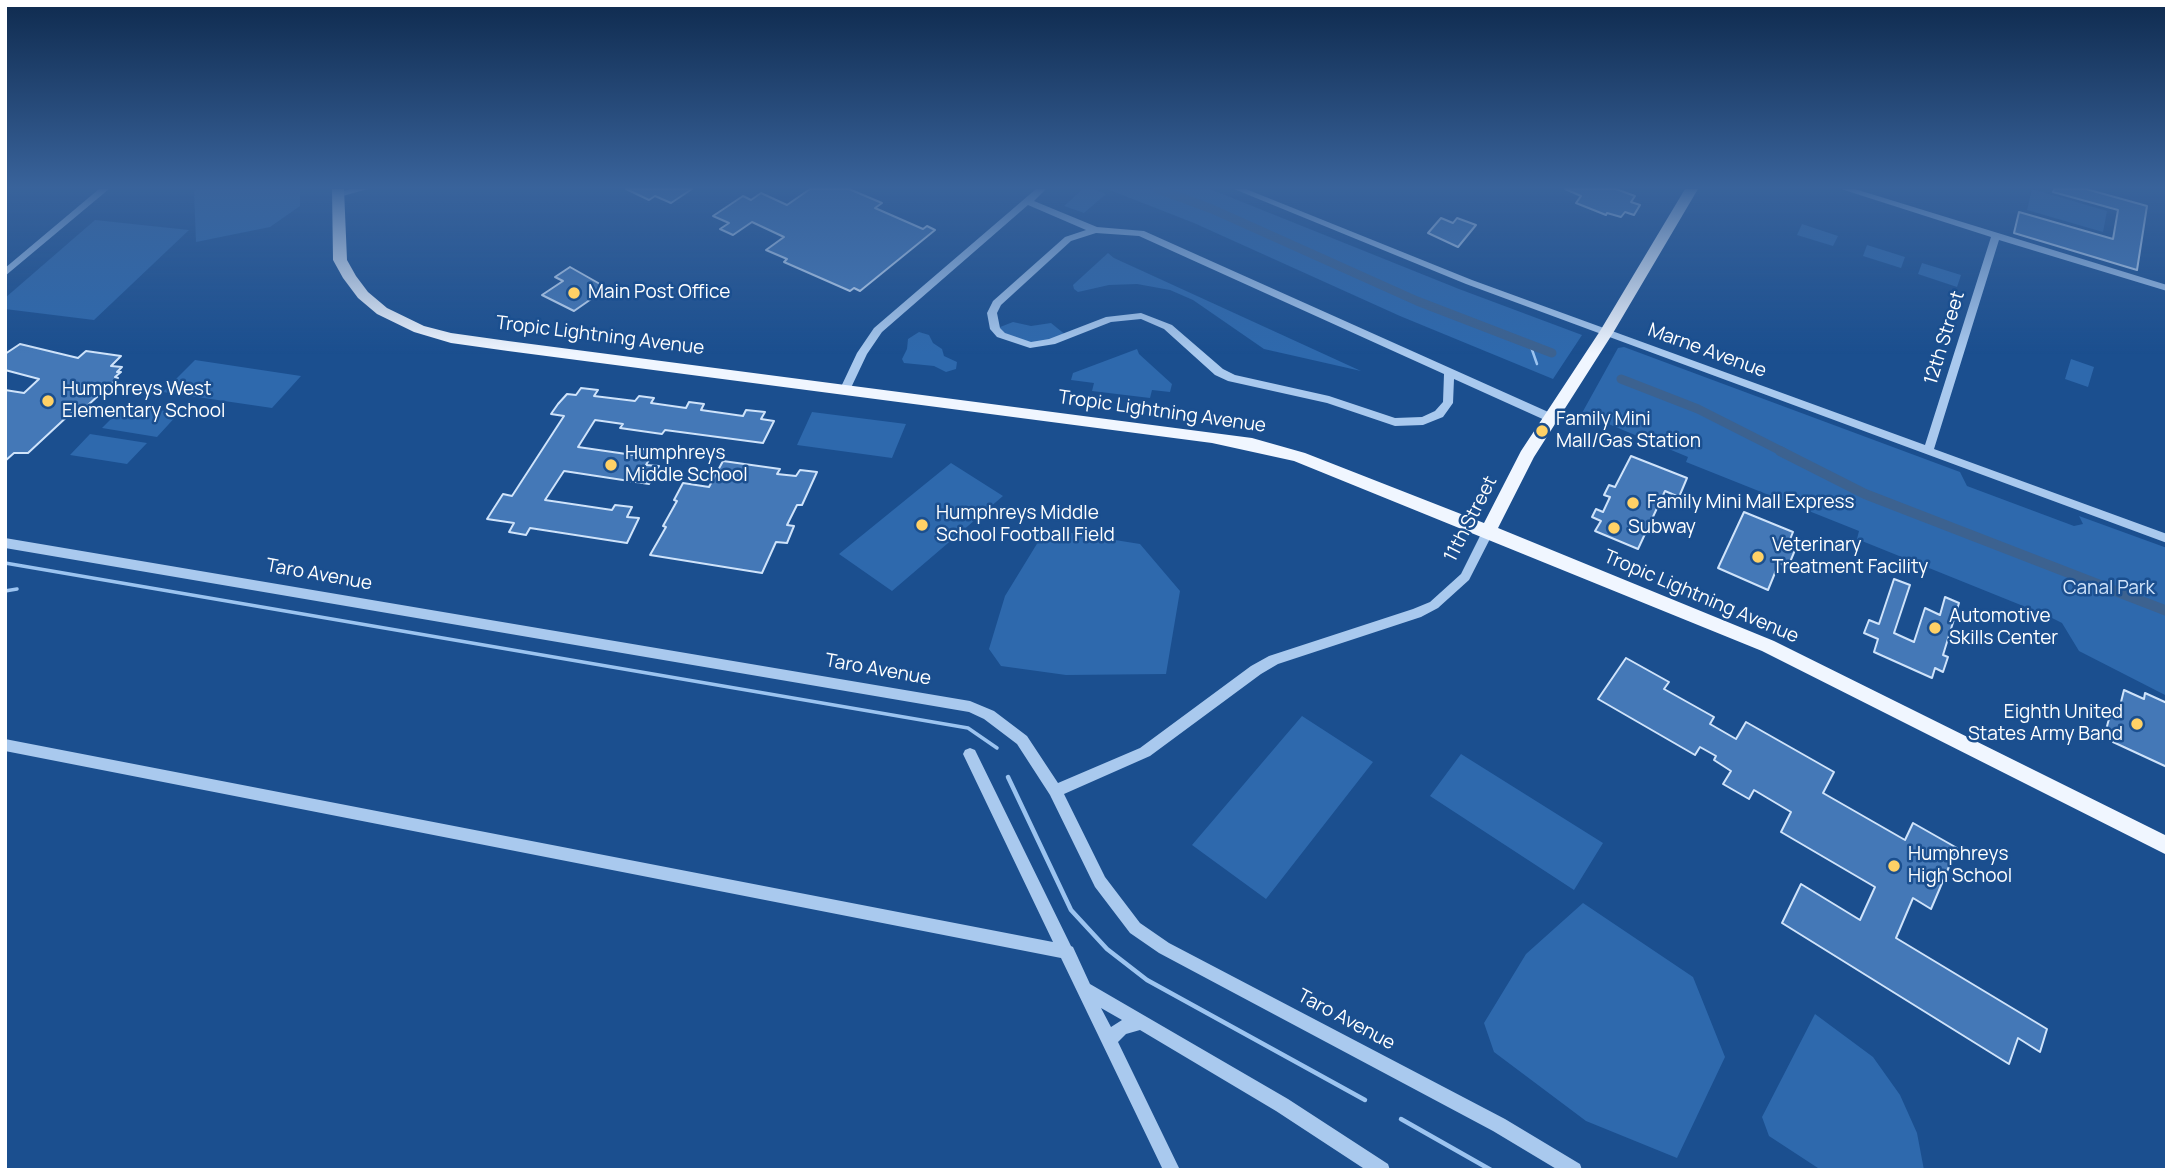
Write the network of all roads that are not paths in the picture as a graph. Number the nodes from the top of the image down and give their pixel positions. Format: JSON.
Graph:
{"nodes":[{"id":1,"x":40,"y":244,"type":"edge"},
{"id":2,"x":340,"y":244,"type":"edge"},
{"id":3,"x":979,"y":244,"type":"edge"},
{"id":4,"x":1062,"y":244,"type":"edge"},
{"id":5,"x":1164,"y":244,"type":"edge"},
{"id":6,"x":1372,"y":244,"type":"edge"},
{"id":7,"x":1659,"y":244,"type":"edge"},
{"id":8,"x":1993,"y":244,"type":"edge"},
{"id":9,"x":2024,"y":244,"type":"edge"},
{"id":10,"x":5,"y":273,"type":"edge"},
{"id":11,"x":2167,"y":288,"type":"edge"},
{"id":12,"x":1606,"y":333,"type":"junction"},
{"id":13,"x":1449,"y":374,"type":"junction"},
{"id":14,"x":845,"y":389,"type":"junction"},
{"id":15,"x":1551,"y":418,"type":"junction"},
{"id":16,"x":1928,"y":452,"type":"junction"},
{"id":17,"x":1488,"y":531,"type":"junction"},
{"id":18,"x":2167,"y":539,"type":"edge"},
{"id":19,"x":5,"y":543,"type":"edge"},
{"id":20,"x":5,"y":745,"type":"edge"},
{"id":21,"x":970,"y":754,"type":"dead end"},
{"id":22,"x":1055,"y":790,"type":"junction"},
{"id":23,"x":2167,"y":846,"type":"edge"},
{"id":24,"x":1068,"y":952,"type":"junction"},
{"id":25,"x":1086,"y":990,"type":"junction"},
{"id":26,"x":1141,"y":1022,"type":"junction"},
{"id":27,"x":1110,"y":1039,"type":"junction"},
{"id":28,"x":1376,"y":1168,"type":"edge"},
{"id":29,"x":1172,"y":1170,"type":"edge"},
{"id":30,"x":1574,"y":1170,"type":"edge"}],
"edges":[{"from":1,"to":10,"type":"street"},
{"from":2,"to":14,"type":"main road","name":"Tropic Lightning Avenue"},
{"from":3,"to":14,"type":"street"},
{"from":4,"to":13,"type":"street"},
{"from":5,"to":13,"type":"street"},
{"from":6,"to":12,"type":"street","name":"Marne Avenue"},
{"from":7,"to":12,"type":"main road","name":"11th Street"},
{"from":8,"to":16,"type":"street","name":"12th Street"},
{"from":9,"to":11,"type":"street"},
{"from":12,"to":15,"type":"main road","name":"11th Street"},
{"from":12,"to":16,"type":"street","name":"Marne Avenue"},
{"from":13,"to":15,"type":"street"},
{"from":14,"to":17,"type":"main road","name":"Tropic Lightning Avenue"},
{"from":15,"to":17,"type":"main road","name":"11th Street"},
{"from":16,"to":18,"type":"street","name":"Marne Avenue"},
{"from":17,"to":22,"type":"street","name":"11th Street"},
{"from":17,"to":23,"type":"main road","name":"Tropic Lightning Avenue"},
{"from":19,"to":22,"type":"street","name":"Taro Avenue"},
{"from":20,"to":24,"type":"street"},
{"from":21,"to":24,"type":"street"},
{"from":22,"to":30,"type":"street","name":"Taro Avenue"},
{"from":24,"to":25,"type":"street"},
{"from":25,"to":26,"type":"street"},
{"from":25,"to":27,"type":"street"},
{"from":26,"to":27,"type":"street"},
{"from":26,"to":28,"type":"street"},
{"from":27,"to":29,"type":"street"}]}
